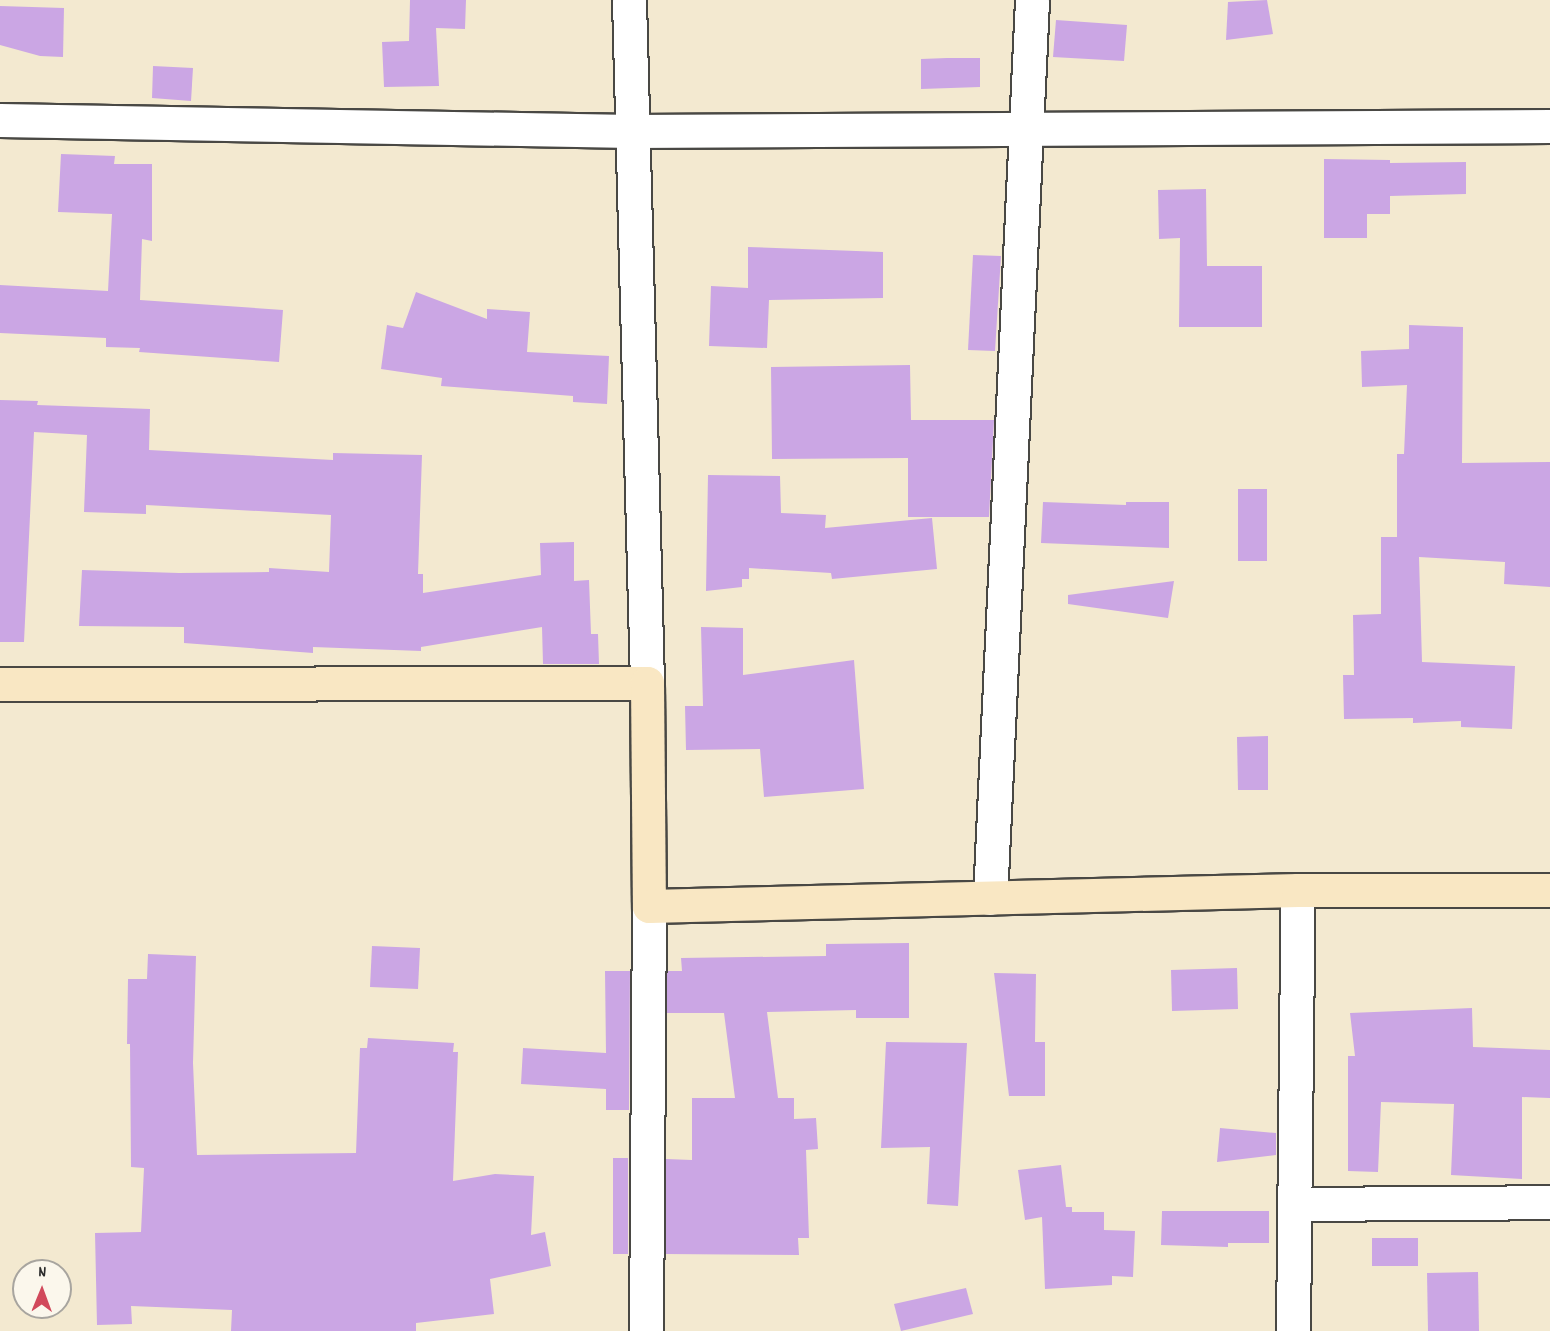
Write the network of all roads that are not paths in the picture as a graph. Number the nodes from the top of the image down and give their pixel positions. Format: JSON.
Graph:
{"nodes":[{"id":1,"x":629,"y":0,"type":"edge"},
{"id":2,"x":1032,"y":0,"type":"edge"},
{"id":3,"x":0,"y":120,"type":"edge"},
{"id":4,"x":1550,"y":126,"type":"edge"},
{"id":5,"x":1027,"y":129,"type":"junction"},
{"id":6,"x":632,"y":131,"type":"junction"},
{"id":7,"x":647,"y":683,"type":"junction"},
{"id":8,"x":0,"y":684,"type":"edge"},
{"id":9,"x":1298,"y":890,"type":"junction"},
{"id":10,"x":1550,"y":890,"type":"edge"},
{"id":11,"x":990,"y":898,"type":"junction"},
{"id":12,"x":649,"y":906,"type":"junction"},
{"id":13,"x":1550,"y":1202,"type":"edge"},
{"id":14,"x":1294,"y":1204,"type":"junction"},
{"id":15,"x":646,"y":1331,"type":"edge"},
{"id":16,"x":1293,"y":1331,"type":"edge"}],
"edges":[{"from":1,"to":6,"type":"street"},
{"from":2,"to":5,"type":"street"},
{"from":3,"to":6,"type":"street"},
{"from":4,"to":5,"type":"street"},
{"from":5,"to":6,"type":"street"},
{"from":5,"to":11,"type":"street"},
{"from":6,"to":7,"type":"street"},
{"from":7,"to":8,"type":"street"},
{"from":7,"to":12,"type":"street"},
{"from":9,"to":10,"type":"street"},
{"from":9,"to":11,"type":"street"},
{"from":9,"to":14,"type":"street"},
{"from":11,"to":12,"type":"street"},
{"from":12,"to":15,"type":"street"},
{"from":13,"to":14,"type":"street"},
{"from":14,"to":16,"type":"street"}]}
